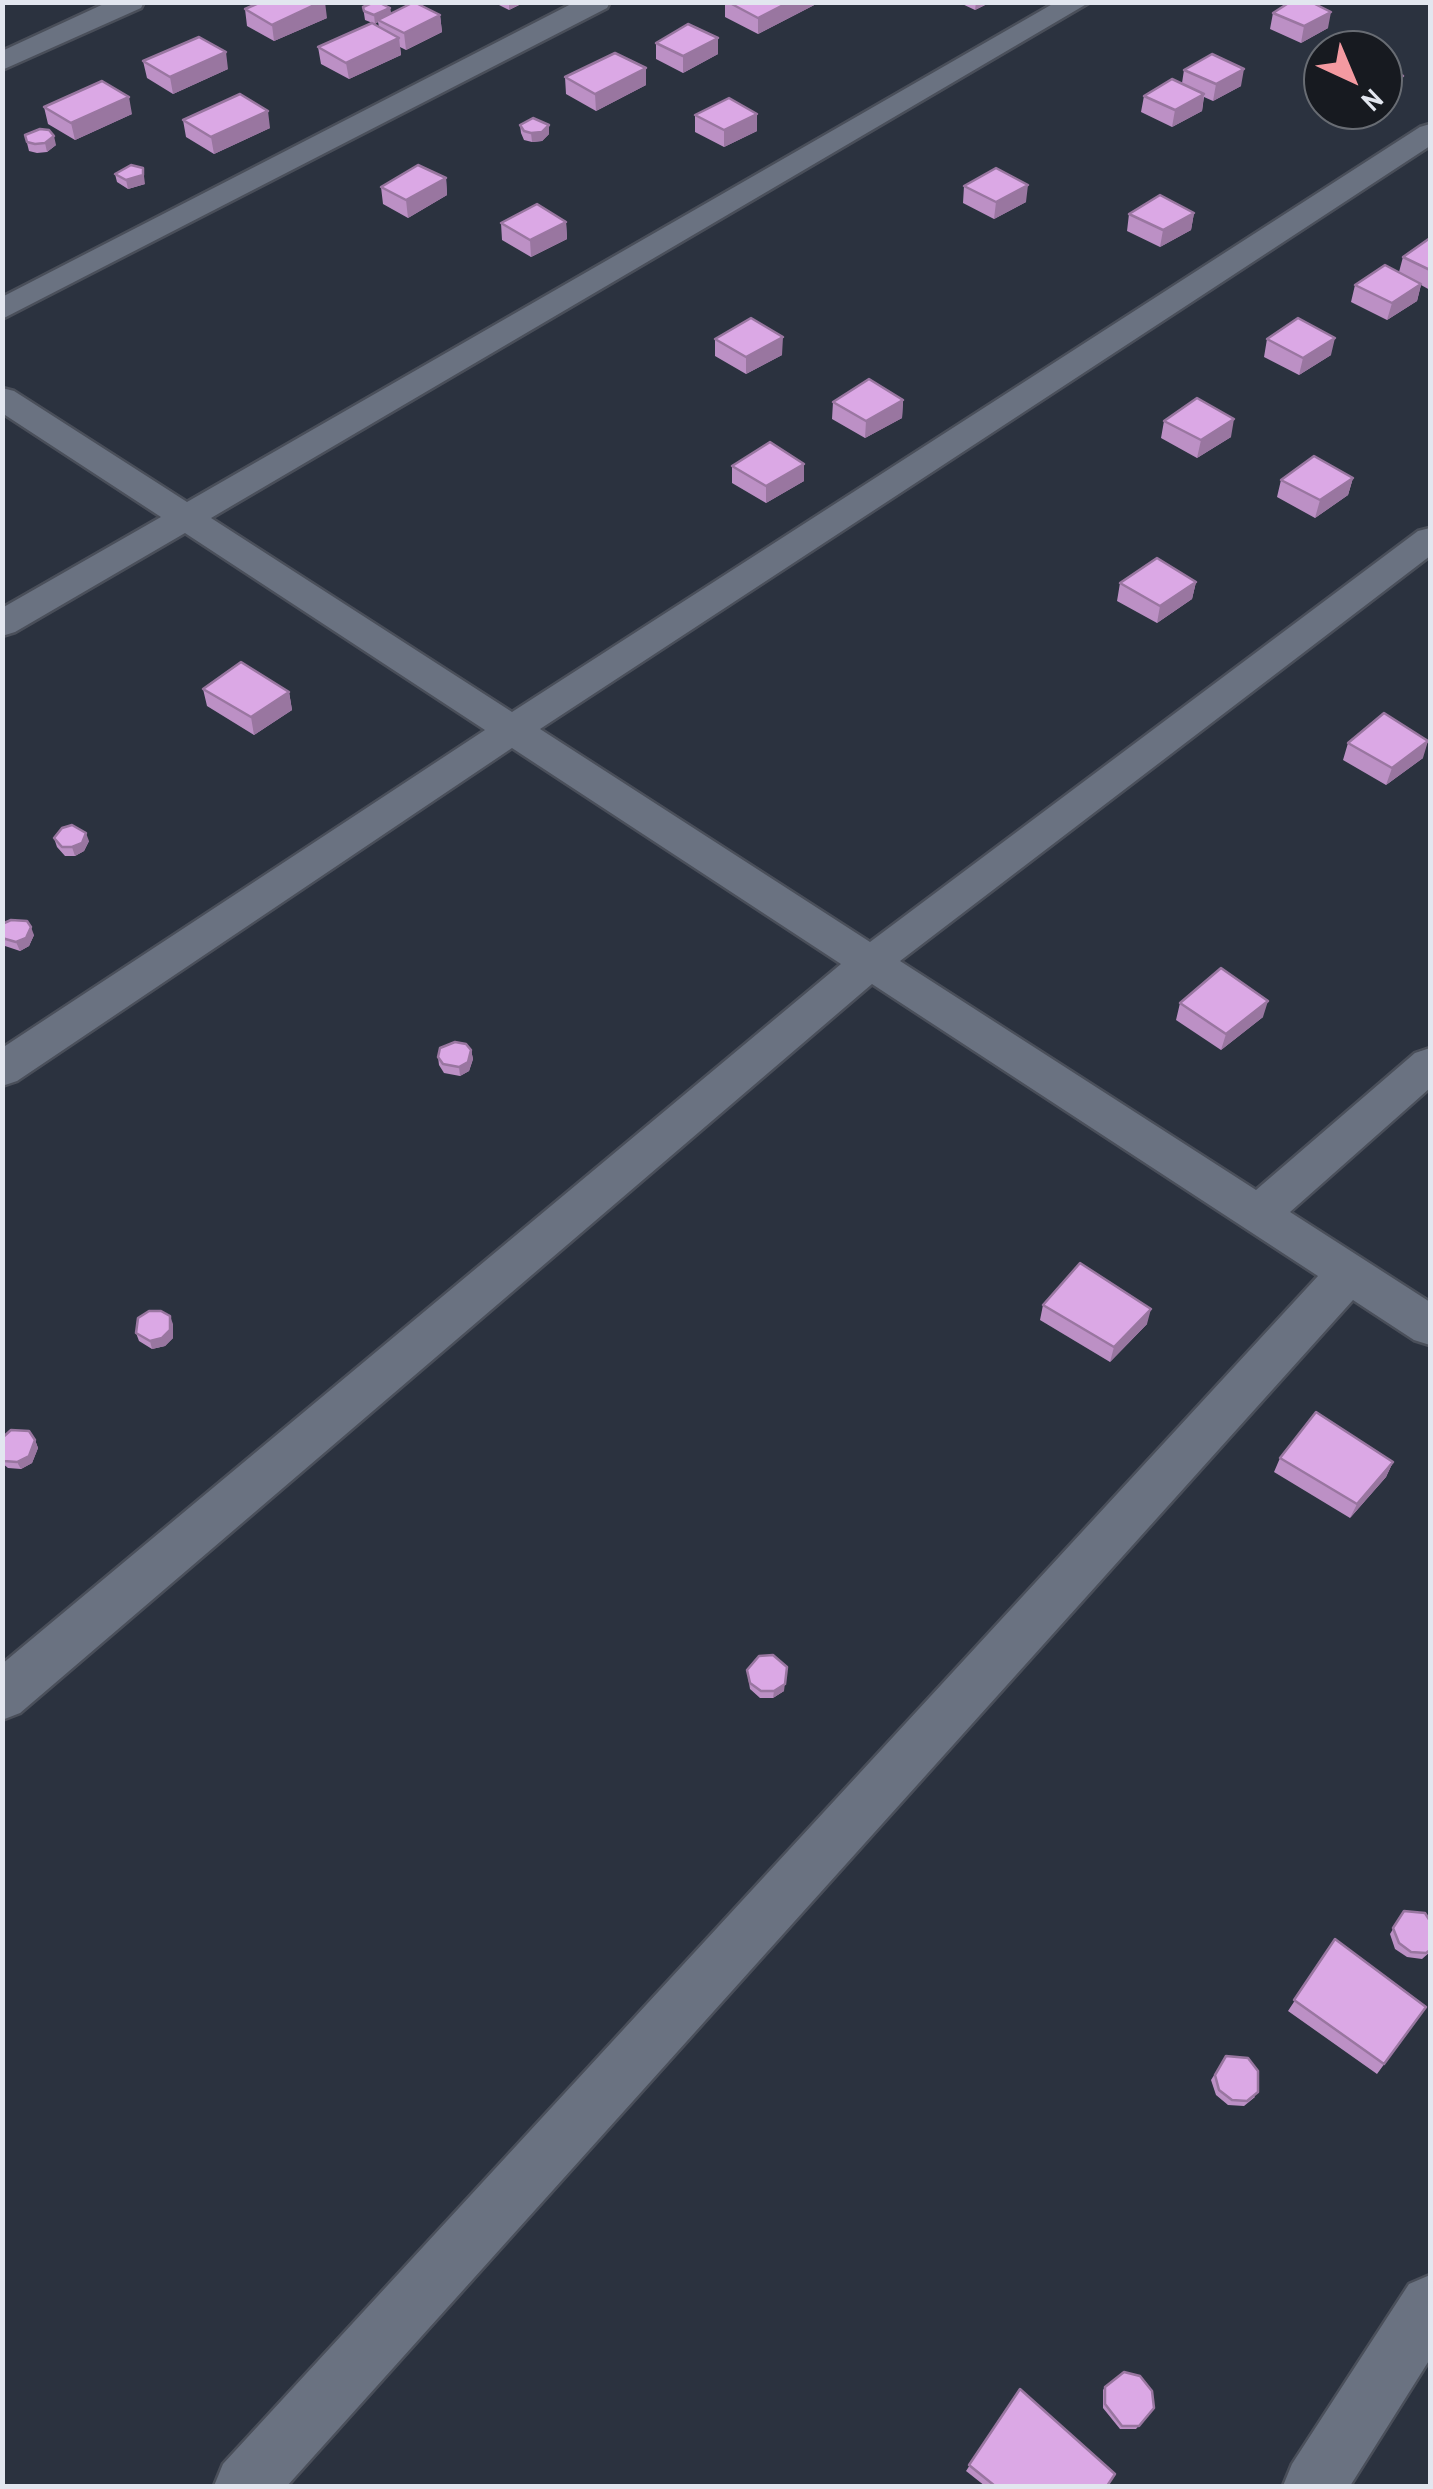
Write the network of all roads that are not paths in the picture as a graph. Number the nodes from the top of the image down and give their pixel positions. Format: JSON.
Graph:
{"nodes":[{"id":1,"x":130,"y":2,"type":"edge"},
{"id":2,"x":597,"y":2,"type":"edge"},
{"id":3,"x":1076,"y":2,"type":"edge"},
{"id":4,"x":2,"y":62,"type":"edge"},
{"id":5,"x":1430,"y":133,"type":"edge"},
{"id":6,"x":2,"y":310,"type":"edge"},
{"id":7,"x":2,"y":398,"type":"edge"},
{"id":8,"x":188,"y":519,"type":"junction"},
{"id":9,"x":1430,"y":539,"type":"edge"},
{"id":10,"x":2,"y":624,"type":"edge"},
{"id":11,"x":513,"y":729,"type":"junction"},
{"id":12,"x":871,"y":962,"type":"junction"},
{"id":13,"x":1430,"y":1064,"type":"edge"},
{"id":14,"x":2,"y":1070,"type":"edge"},
{"id":15,"x":1258,"y":1213,"type":"junction"},
{"id":16,"x":1349,"y":1273,"type":"junction"},
{"id":17,"x":1430,"y":1326,"type":"edge"},
{"id":18,"x":2,"y":1696,"type":"edge"},
{"id":19,"x":1430,"y":2305,"type":"edge"},
{"id":20,"x":246,"y":2486,"type":"edge"},
{"id":21,"x":1314,"y":2486,"type":"edge"}],
"edges":[{"from":1,"to":4,"type":"street"},
{"from":2,"to":6,"type":"street"},
{"from":3,"to":8,"type":"street"},
{"from":5,"to":11,"type":"street"},
{"from":7,"to":8,"type":"street"},
{"from":8,"to":10,"type":"street"},
{"from":8,"to":11,"type":"street"},
{"from":9,"to":12,"type":"street"},
{"from":11,"to":12,"type":"street"},
{"from":11,"to":14,"type":"street"},
{"from":12,"to":15,"type":"street"},
{"from":12,"to":18,"type":"street"},
{"from":13,"to":15,"type":"street"},
{"from":15,"to":16,"type":"street"},
{"from":16,"to":17,"type":"street"},
{"from":16,"to":20,"type":"street"},
{"from":19,"to":21,"type":"street"}]}
